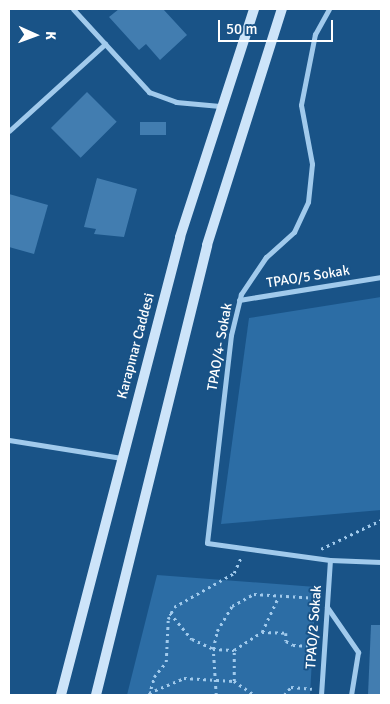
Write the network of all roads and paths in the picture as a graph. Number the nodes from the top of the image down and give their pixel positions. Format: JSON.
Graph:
{"nodes":[{"id":1,"x":74,"y":9,"type":"edge"},
{"id":2,"x":254,"y":9,"type":"edge"},
{"id":3,"x":282,"y":9,"type":"edge"},
{"id":4,"x":329,"y":9,"type":"edge"},
{"id":5,"x":105,"y":44,"type":"junction"},
{"id":6,"x":220,"y":106,"type":"junction"},
{"id":7,"x":9,"y":131,"type":"edge"},
{"id":8,"x":381,"y":277,"type":"edge"},
{"id":9,"x":239,"y":300,"type":"junction"},
{"id":10,"x":9,"y":440,"type":"edge"},
{"id":11,"x":122,"y":458,"type":"junction"},
{"id":12,"x":381,"y":520,"type":"edge"},
{"id":13,"x":242,"y":548,"type":"junction"},
{"id":14,"x":306,"y":557,"type":"junction"},
{"id":15,"x":330,"y":560,"type":"junction"},
{"id":16,"x":381,"y":562,"type":"edge"},
{"id":17,"x":278,"y":596,"type":"junction"},
{"id":18,"x":327,"y":599,"type":"junction"},
{"id":19,"x":327,"y":607,"type":"junction"},
{"id":20,"x":170,"y":613,"type":"junction"},
{"id":21,"x":262,"y":632,"type":"junction"},
{"id":22,"x":324,"y":646,"type":"junction"},
{"id":23,"x":213,"y":649,"type":"junction"},
{"id":24,"x":234,"y":650,"type":"junction"},
{"id":25,"x":234,"y":681,"type":"junction"},
{"id":26,"x":213,"y":682,"type":"junction"},
{"id":27,"x":321,"y":692,"type":"edge"},
{"id":28,"x":149,"y":694,"type":"edge"},
{"id":29,"x":61,"y":695,"type":"edge"},
{"id":30,"x":96,"y":695,"type":"edge"},
{"id":31,"x":216,"y":695,"type":"edge"},
{"id":32,"x":254,"y":695,"type":"edge"},
{"id":33,"x":284,"y":695,"type":"edge"},
{"id":34,"x":351,"y":695,"type":"edge"}],
"edges":[{"from":1,"to":5,"type":"street"},
{"from":2,"to":6,"type":"main road","name":"Karapınar Caddesi"},
{"from":3,"to":30,"type":"main road"},
{"from":4,"to":9,"type":"street","name":"TPAO/4- Sokak"},
{"from":5,"to":6,"type":"street"},
{"from":5,"to":7,"type":"street"},
{"from":6,"to":11,"type":"main road","name":"Karapınar Caddesi"},
{"from":8,"to":9,"type":"street","name":"TPAO/5 Sokak"},
{"from":9,"to":13,"type":"street","name":"TPAO/4- Sokak"},
{"from":10,"to":11,"type":"street"},
{"from":11,"to":29,"type":"main road","name":"Karapınar Caddesi"},
{"from":12,"to":14,"type":"path"},
{"from":13,"to":14,"type":"street","name":"TPAO/4- Sokak"},
{"from":13,"to":20,"type":"path"},
{"from":14,"to":15,"type":"street","name":"TPAO/4- Sokak"},
{"from":15,"to":16,"type":"street","name":"TPAO/4- Sokak"},
{"from":15,"to":18,"type":"street","name":"TPAO/2 Sokak"},
{"from":17,"to":18,"type":"path"},
{"from":17,"to":21,"type":"path"},
{"from":17,"to":23,"type":"path"},
{"from":18,"to":19,"type":"street","name":"TPAO/2 Sokak"},
{"from":19,"to":22,"type":"street","name":"TPAO/2 Sokak"},
{"from":19,"to":34,"type":"street"},
{"from":20,"to":23,"type":"path"},
{"from":20,"to":28,"type":"path"},
{"from":21,"to":22,"type":"path"},
{"from":21,"to":24,"type":"path"},
{"from":22,"to":27,"type":"street","name":"TPAO/2 Sokak"},
{"from":23,"to":24,"type":"path"},
{"from":23,"to":26,"type":"path"},
{"from":24,"to":25,"type":"path"},
{"from":25,"to":26,"type":"path"},
{"from":25,"to":32,"type":"path"},
{"from":26,"to":28,"type":"path"},
{"from":26,"to":31,"type":"path"},
{"from":27,"to":33,"type":"path"}]}
